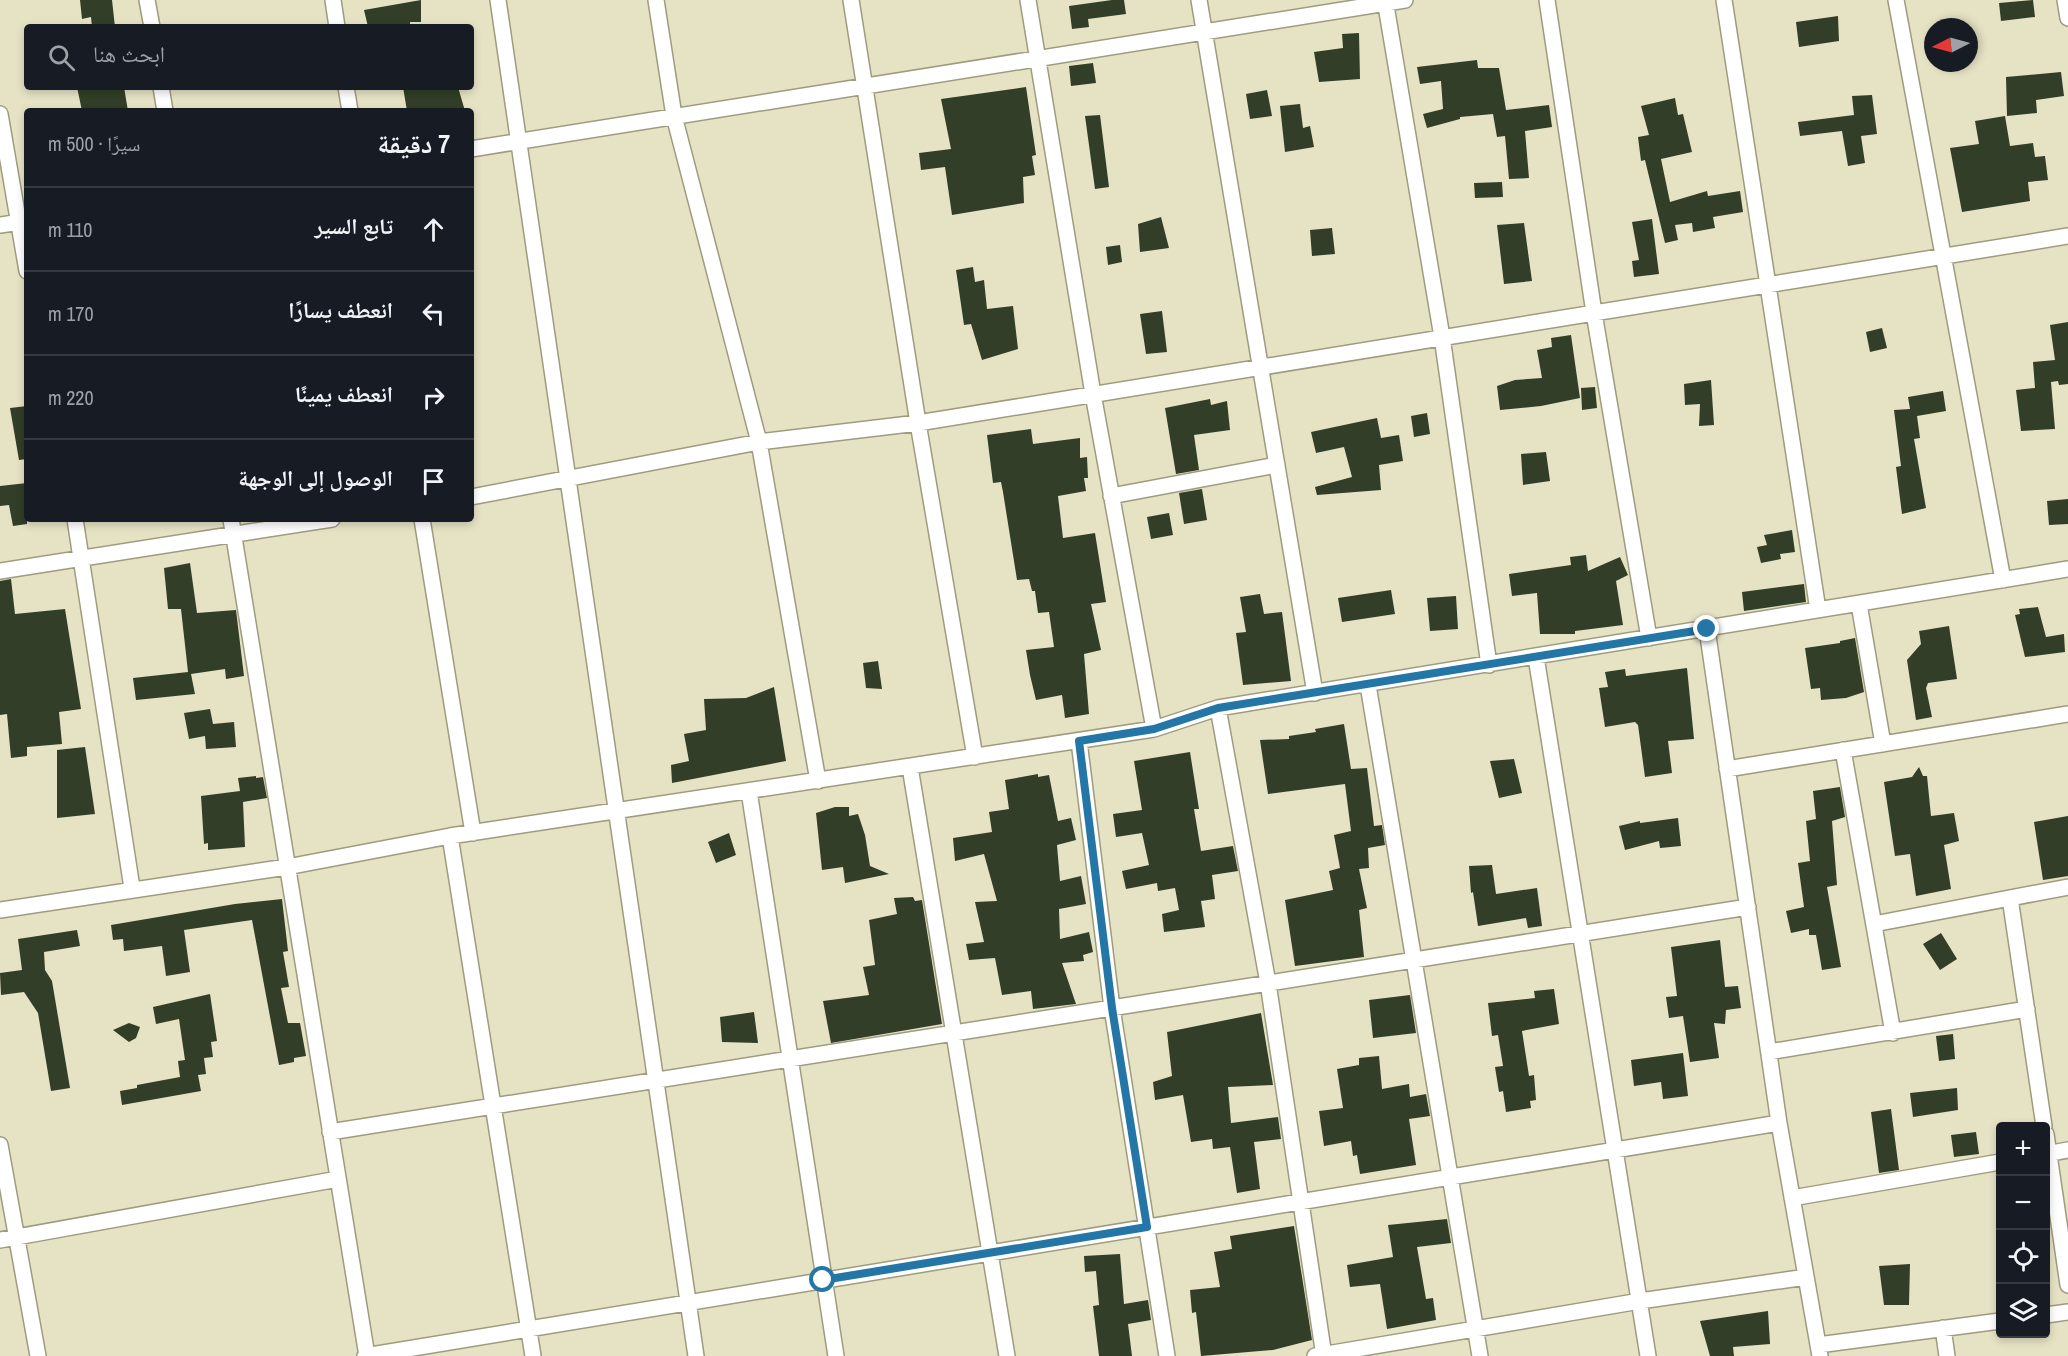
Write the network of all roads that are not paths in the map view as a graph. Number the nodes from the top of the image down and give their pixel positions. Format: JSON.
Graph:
{"nodes":[{"id":1,"x":147,"y":0,"type":"edge"},
{"id":2,"x":333,"y":0,"type":"edge"},
{"id":3,"x":498,"y":0,"type":"edge"},
{"id":4,"x":656,"y":0,"type":"edge"},
{"id":5,"x":851,"y":0,"type":"edge"},
{"id":6,"x":1028,"y":0,"type":"edge"},
{"id":7,"x":1199,"y":0,"type":"edge"},
{"id":8,"x":1405,"y":0,"type":"edge"},
{"id":9,"x":1546,"y":0,"type":"edge"},
{"id":10,"x":1724,"y":0,"type":"edge"},
{"id":11,"x":1896,"y":0,"type":"edge"},
{"id":12,"x":2065,"y":0,"type":"edge"},
{"id":13,"x":1386,"y":2,"type":"edge"},
{"id":14,"x":2068,"y":18,"type":"edge"},
{"id":15,"x":151,"y":24,"type":"edge"},
{"id":16,"x":337,"y":24,"type":"edge"},
{"id":17,"x":1205,"y":32,"type":"junction"},
{"id":18,"x":1038,"y":61,"type":"junction"},
{"id":19,"x":864,"y":86,"type":"junction"},
{"id":20,"x":162,"y":90,"type":"edge"},
{"id":21,"x":346,"y":90,"type":"edge"},
{"id":22,"x":164,"y":108,"type":"edge"},
{"id":23,"x":350,"y":108,"type":"edge"},
{"id":24,"x":0,"y":114,"type":"edge"},
{"id":25,"x":674,"y":116,"type":"junction"},
{"id":26,"x":519,"y":142,"type":"junction"},
{"id":27,"x":474,"y":149,"type":"edge"},
{"id":28,"x":22,"y":222,"type":"edge"},
{"id":29,"x":0,"y":225,"type":"edge"},
{"id":30,"x":2068,"y":236,"type":"edge"},
{"id":31,"x":24,"y":242,"type":"edge"},
{"id":32,"x":1941,"y":257,"type":"junction"},
{"id":33,"x":1768,"y":285,"type":"junction"},
{"id":34,"x":1594,"y":313,"type":"junction"},
{"id":35,"x":1442,"y":337,"type":"junction"},
{"id":36,"x":1260,"y":367,"type":"junction"},
{"id":37,"x":1092,"y":394,"type":"junction"},
{"id":38,"x":918,"y":423,"type":"junction"},
{"id":39,"x":759,"y":442,"type":"junction"},
{"id":40,"x":1277,"y":465,"type":"junction"},
{"id":41,"x":568,"y":479,"type":"junction"},
{"id":42,"x":474,"y":496,"type":"edge"},
{"id":43,"x":1112,"y":496,"type":"junction"},
{"id":44,"x":76,"y":522,"type":"edge"},
{"id":45,"x":289,"y":522,"type":"edge"},
{"id":46,"x":422,"y":522,"type":"edge"},
{"id":47,"x":232,"y":526,"type":"edge"},
{"id":48,"x":83,"y":557,"type":"junction"},
{"id":49,"x":2068,"y":569,"type":"edge"},
{"id":50,"x":0,"y":571,"type":"edge"},
{"id":51,"x":2003,"y":580,"type":"junction"},
{"id":52,"x":1859,"y":603,"type":"junction"},
{"id":53,"x":1818,"y":610,"type":"junction"},
{"id":54,"x":1707,"y":629,"type":"junction"},
{"id":55,"x":1649,"y":638,"type":"junction"},
{"id":56,"x":1536,"y":657,"type":"junction"},
{"id":57,"x":1490,"y":665,"type":"junction"},
{"id":58,"x":1368,"y":685,"type":"junction"},
{"id":59,"x":1315,"y":693,"type":"junction"},
{"id":60,"x":1218,"y":708,"type":"junction"},
{"id":61,"x":2068,"y":714,"type":"edge"},
{"id":62,"x":1154,"y":729,"type":"junction"},
{"id":63,"x":1079,"y":741,"type":"junction"},
{"id":64,"x":1883,"y":744,"type":"junction"},
{"id":65,"x":1843,"y":750,"type":"junction"},
{"id":66,"x":975,"y":757,"type":"junction"},
{"id":67,"x":910,"y":767,"type":"junction"},
{"id":68,"x":1727,"y":769,"type":"junction"},
{"id":69,"x":818,"y":781,"type":"junction"},
{"id":70,"x":749,"y":791,"type":"junction"},
{"id":71,"x":617,"y":811,"type":"junction"},
{"id":72,"x":473,"y":833,"type":"junction"},
{"id":73,"x":450,"y":836,"type":"junction"},
{"id":74,"x":287,"y":867,"type":"junction"},
{"id":75,"x":2068,"y":887,"type":"edge"},
{"id":76,"x":132,"y":888,"type":"junction"},
{"id":77,"x":2010,"y":898,"type":"junction"},
{"id":78,"x":1748,"y":907,"type":"junction"},
{"id":79,"x":0,"y":910,"type":"edge"},
{"id":80,"x":1874,"y":924,"type":"junction"},
{"id":81,"x":1580,"y":934,"type":"junction"},
{"id":82,"x":1414,"y":960,"type":"junction"},
{"id":83,"x":1268,"y":983,"type":"junction"},
{"id":84,"x":1112,"y":1008,"type":"junction"},
{"id":85,"x":2027,"y":1009,"type":"junction"},
{"id":86,"x":955,"y":1033,"type":"junction"},
{"id":87,"x":1893,"y":1033,"type":"junction"},
{"id":88,"x":1769,"y":1052,"type":"junction"},
{"id":89,"x":789,"y":1059,"type":"junction"},
{"id":90,"x":656,"y":1082,"type":"junction"},
{"id":91,"x":493,"y":1106,"type":"junction"},
{"id":92,"x":2043,"y":1122,"type":"edge"},
{"id":93,"x":1779,"y":1123,"type":"junction"},
{"id":94,"x":330,"y":1132,"type":"junction"},
{"id":95,"x":0,"y":1144,"type":"edge"},
{"id":96,"x":1614,"y":1150,"type":"junction"},
{"id":97,"x":2068,"y":1150,"type":"edge"},
{"id":98,"x":2050,"y":1153,"type":"edge"},
{"id":99,"x":1996,"y":1163,"type":"edge"},
{"id":100,"x":2050,"y":1173,"type":"edge"},
{"id":101,"x":1450,"y":1177,"type":"junction"},
{"id":102,"x":338,"y":1179,"type":"junction"},
{"id":103,"x":1792,"y":1198,"type":"junction"},
{"id":104,"x":1300,"y":1202,"type":"junction"},
{"id":105,"x":1147,"y":1227,"type":"junction"},
{"id":106,"x":8,"y":1239,"type":"edge"},
{"id":107,"x":990,"y":1253,"type":"junction"},
{"id":108,"x":1806,"y":1277,"type":"junction"},
{"id":109,"x":823,"y":1280,"type":"junction"},
{"id":110,"x":2068,"y":1285,"type":"edge"},
{"id":111,"x":1640,"y":1301,"type":"junction"},
{"id":112,"x":688,"y":1303,"type":"junction"},
{"id":113,"x":2068,"y":1312,"type":"edge"},
{"id":114,"x":2050,"y":1314,"type":"edge"},
{"id":115,"x":1996,"y":1322,"type":"edge"},
{"id":116,"x":1943,"y":1328,"type":"junction"},
{"id":117,"x":529,"y":1329,"type":"junction"},
{"id":118,"x":1475,"y":1329,"type":"junction"},
{"id":119,"x":1819,"y":1350,"type":"edge"},
{"id":120,"x":38,"y":1356,"type":"edge"},
{"id":121,"x":366,"y":1356,"type":"edge"},
{"id":122,"x":533,"y":1356,"type":"edge"},
{"id":123,"x":696,"y":1356,"type":"edge"},
{"id":124,"x":836,"y":1356,"type":"edge"},
{"id":125,"x":1007,"y":1356,"type":"edge"},
{"id":126,"x":1167,"y":1356,"type":"edge"},
{"id":127,"x":1321,"y":1356,"type":"edge"},
{"id":128,"x":1480,"y":1356,"type":"edge"},
{"id":129,"x":1648,"y":1356,"type":"edge"},
{"id":130,"x":1947,"y":1356,"type":"edge"}],
"edges":[{"from":1,"to":15,"type":"street"},
{"from":2,"to":16,"type":"street"},
{"from":3,"to":26,"type":"street"},
{"from":4,"to":25,"type":"street"},
{"from":5,"to":19,"type":"street"},
{"from":6,"to":18,"type":"street"},
{"from":7,"to":17,"type":"street"},
{"from":8,"to":13,"type":"street"},
{"from":9,"to":34,"type":"street"},
{"from":10,"to":33,"type":"street"},
{"from":11,"to":32,"type":"street"},
{"from":12,"to":14,"type":"street"},
{"from":13,"to":17,"type":"street"},
{"from":13,"to":35,"type":"street"},
{"from":17,"to":18,"type":"street"},
{"from":17,"to":36,"type":"street"},
{"from":18,"to":19,"type":"street"},
{"from":18,"to":37,"type":"street"},
{"from":19,"to":25,"type":"street"},
{"from":19,"to":38,"type":"street"},
{"from":20,"to":22,"type":"street"},
{"from":21,"to":23,"type":"street"},
{"from":24,"to":28,"type":"street"},
{"from":25,"to":26,"type":"street"},
{"from":25,"to":39,"type":"street"},
{"from":26,"to":27,"type":"street"},
{"from":26,"to":41,"type":"street"},
{"from":28,"to":29,"type":"street"},
{"from":28,"to":31,"type":"street"},
{"from":30,"to":32,"type":"street"},
{"from":32,"to":33,"type":"street"},
{"from":32,"to":51,"type":"street"},
{"from":33,"to":34,"type":"street"},
{"from":33,"to":53,"type":"street"},
{"from":34,"to":35,"type":"street"},
{"from":34,"to":55,"type":"street"},
{"from":35,"to":36,"type":"street"},
{"from":35,"to":57,"type":"street"},
{"from":36,"to":37,"type":"street"},
{"from":36,"to":40,"type":"street"},
{"from":37,"to":38,"type":"street"},
{"from":37,"to":43,"type":"street"},
{"from":38,"to":39,"type":"street"},
{"from":38,"to":66,"type":"street"},
{"from":39,"to":41,"type":"street"},
{"from":39,"to":69,"type":"street"},
{"from":40,"to":43,"type":"street"},
{"from":40,"to":59,"type":"street"},
{"from":41,"to":42,"type":"street"},
{"from":41,"to":71,"type":"street"},
{"from":43,"to":62,"type":"street"},
{"from":44,"to":48,"type":"street"},
{"from":45,"to":47,"type":"street"},
{"from":46,"to":72,"type":"street"},
{"from":47,"to":48,"type":"street"},
{"from":47,"to":74,"type":"street"},
{"from":48,"to":50,"type":"street"},
{"from":48,"to":76,"type":"street"},
{"from":49,"to":51,"type":"street"},
{"from":51,"to":52,"type":"street"},
{"from":52,"to":53,"type":"street"},
{"from":52,"to":64,"type":"street"},
{"from":53,"to":54,"type":"street"},
{"from":54,"to":55,"type":"street"},
{"from":54,"to":68,"type":"street"},
{"from":55,"to":56,"type":"street"},
{"from":56,"to":57,"type":"street"},
{"from":56,"to":81,"type":"street"},
{"from":57,"to":58,"type":"street"},
{"from":58,"to":59,"type":"street"},
{"from":58,"to":82,"type":"street"},
{"from":59,"to":60,"type":"street"},
{"from":60,"to":62,"type":"street"},
{"from":60,"to":83,"type":"street"},
{"from":61,"to":64,"type":"street"},
{"from":62,"to":63,"type":"street"},
{"from":63,"to":66,"type":"street"},
{"from":63,"to":84,"type":"street"},
{"from":64,"to":65,"type":"street"},
{"from":65,"to":68,"type":"street"},
{"from":65,"to":80,"type":"street"},
{"from":66,"to":67,"type":"street"},
{"from":67,"to":69,"type":"street"},
{"from":67,"to":86,"type":"street"},
{"from":68,"to":78,"type":"street"},
{"from":69,"to":70,"type":"street"},
{"from":70,"to":71,"type":"street"},
{"from":70,"to":89,"type":"street"},
{"from":71,"to":72,"type":"street"},
{"from":71,"to":90,"type":"street"},
{"from":72,"to":73,"type":"street"},
{"from":73,"to":74,"type":"street"},
{"from":73,"to":91,"type":"street"},
{"from":74,"to":76,"type":"street"},
{"from":74,"to":94,"type":"street"},
{"from":75,"to":77,"type":"street"},
{"from":76,"to":79,"type":"street"},
{"from":77,"to":80,"type":"street"},
{"from":77,"to":85,"type":"street"},
{"from":78,"to":81,"type":"street"},
{"from":78,"to":88,"type":"street"},
{"from":80,"to":87,"type":"street"},
{"from":81,"to":82,"type":"street"},
{"from":81,"to":96,"type":"street"},
{"from":82,"to":83,"type":"street"},
{"from":82,"to":101,"type":"street"},
{"from":83,"to":84,"type":"street"},
{"from":83,"to":104,"type":"street"},
{"from":84,"to":86,"type":"street"},
{"from":84,"to":105,"type":"street"},
{"from":85,"to":87,"type":"street"},
{"from":85,"to":92,"type":"street"},
{"from":86,"to":89,"type":"street"},
{"from":86,"to":107,"type":"street"},
{"from":87,"to":88,"type":"street"},
{"from":88,"to":93,"type":"street"},
{"from":89,"to":90,"type":"street"},
{"from":89,"to":109,"type":"street"},
{"from":90,"to":91,"type":"street"},
{"from":90,"to":112,"type":"street"},
{"from":91,"to":94,"type":"street"},
{"from":91,"to":117,"type":"street"},
{"from":93,"to":96,"type":"street"},
{"from":93,"to":103,"type":"street"},
{"from":94,"to":102,"type":"street"},
{"from":95,"to":106,"type":"street"},
{"from":96,"to":101,"type":"street"},
{"from":96,"to":111,"type":"street"},
{"from":97,"to":98,"type":"street"},
{"from":99,"to":103,"type":"street"},
{"from":100,"to":110,"type":"street"},
{"from":101,"to":104,"type":"street"},
{"from":101,"to":118,"type":"street"},
{"from":102,"to":106,"type":"street"},
{"from":102,"to":121,"type":"street"},
{"from":103,"to":108,"type":"street"},
{"from":104,"to":105,"type":"street"},
{"from":104,"to":127,"type":"street"},
{"from":105,"to":107,"type":"street"},
{"from":105,"to":126,"type":"street"},
{"from":106,"to":120,"type":"street"},
{"from":107,"to":109,"type":"street"},
{"from":107,"to":125,"type":"street"},
{"from":108,"to":111,"type":"street"},
{"from":108,"to":119,"type":"street"},
{"from":109,"to":112,"type":"street"},
{"from":109,"to":124,"type":"street"},
{"from":111,"to":118,"type":"street"},
{"from":111,"to":129,"type":"street"},
{"from":112,"to":117,"type":"street"},
{"from":112,"to":123,"type":"street"},
{"from":113,"to":114,"type":"street"},
{"from":115,"to":116,"type":"street"},
{"from":116,"to":119,"type":"street"},
{"from":116,"to":130,"type":"street"},
{"from":117,"to":121,"type":"street"},
{"from":117,"to":122,"type":"street"},
{"from":118,"to":127,"type":"street"},
{"from":118,"to":128,"type":"street"}]}
